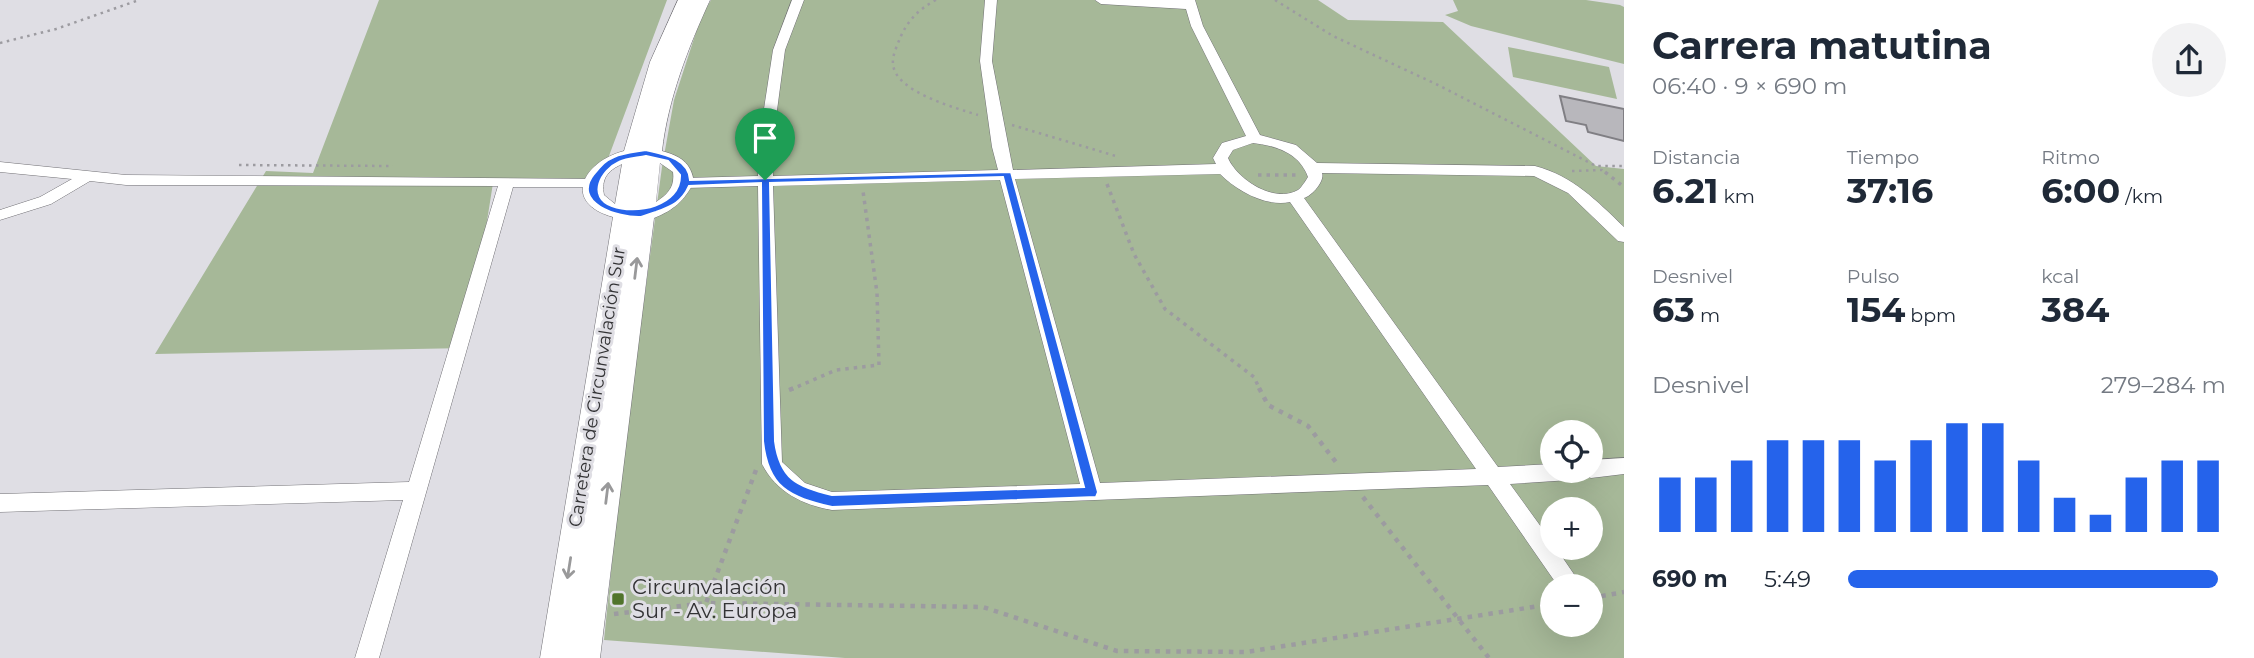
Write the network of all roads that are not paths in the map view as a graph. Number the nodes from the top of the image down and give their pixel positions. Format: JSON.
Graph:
{"nodes":[{"id":1,"x":686,"y":0,"type":"edge"},
{"id":2,"x":702,"y":0,"type":"edge"},
{"id":3,"x":798,"y":0,"type":"edge"},
{"id":4,"x":991,"y":0,"type":"edge"},
{"id":5,"x":1101,"y":0,"type":"edge"},
{"id":6,"x":1190,"y":3,"type":"edge"},
{"id":7,"x":1255,"y":139,"type":"junction"},
{"id":8,"x":642,"y":154,"type":"junction"},
{"id":9,"x":0,"y":167,"type":"edge"},
{"id":10,"x":1223,"y":169,"type":"junction"},
{"id":11,"x":1309,"y":171,"type":"junction"},
{"id":12,"x":1007,"y":174,"type":"junction"},
{"id":13,"x":87,"y":176,"type":"junction"},
{"id":14,"x":765,"y":180,"type":"junction"},
{"id":15,"x":507,"y":182,"type":"junction"},
{"id":16,"x":593,"y":182,"type":"junction"},
{"id":17,"x":685,"y":183,"type":"junction"},
{"id":18,"x":1294,"y":196,"type":"junction"},
{"id":19,"x":634,"y":213,"type":"junction"},
{"id":20,"x":2,"y":218,"type":"edge"},
{"id":21,"x":1624,"y":237,"type":"edge"},
{"id":22,"x":1624,"y":466,"type":"edge"},
{"id":23,"x":1603,"y":468,"type":"edge"},
{"id":24,"x":1540,"y":473,"type":"edge"},
{"id":25,"x":1492,"y":476,"type":"junction"},
{"id":26,"x":416,"y":491,"type":"junction"},
{"id":27,"x":1092,"y":492,"type":"junction"},
{"id":28,"x":0,"y":503,"type":"edge"},
{"id":29,"x":1562,"y":574,"type":"edge"},
{"id":30,"x":367,"y":658,"type":"edge"},
{"id":31,"x":555,"y":658,"type":"edge"},
{"id":32,"x":585,"y":658,"type":"edge"}],
"edges":[{"from":1,"to":8,"type":"street","name":"Carretera de Circunvalación Sur"},
{"from":2,"to":8,"type":"street","name":"Carretera de Circunvalación Sur"},
{"from":3,"to":14,"type":"street"},
{"from":4,"to":12,"type":"street"},
{"from":5,"to":6,"type":"street"},
{"from":6,"to":7,"type":"street"},
{"from":7,"to":10,"type":"street"},
{"from":7,"to":11,"type":"street"},
{"from":8,"to":16,"type":"street"},
{"from":8,"to":17,"type":"street"},
{"from":8,"to":19,"type":"street","name":"Carretera de Circunvalación Sur"},
{"from":9,"to":13,"type":"street"},
{"from":10,"to":12,"type":"street"},
{"from":10,"to":18,"type":"street"},
{"from":11,"to":18,"type":"street"},
{"from":11,"to":21,"type":"street"},
{"from":12,"to":14,"type":"street"},
{"from":12,"to":27,"type":"street"},
{"from":13,"to":15,"type":"street"},
{"from":13,"to":20,"type":"street"},
{"from":14,"to":17,"type":"street"},
{"from":14,"to":27,"type":"street"},
{"from":15,"to":16,"type":"street"},
{"from":15,"to":26,"type":"street"},
{"from":16,"to":19,"type":"street"},
{"from":17,"to":19,"type":"street"},
{"from":18,"to":25,"type":"street"},
{"from":19,"to":31,"type":"street","name":"Carretera de Circunvalación Sur","one_way":true},
{"from":32,"to":19,"type":"street","name":"Carretera de Circunvalación Sur","one_way":true},
{"from":22,"to":23,"type":"street"},
{"from":24,"to":25,"type":"street"},
{"from":25,"to":27,"type":"street"},
{"from":25,"to":29,"type":"street"},
{"from":26,"to":28,"type":"street"},
{"from":26,"to":30,"type":"street"}]}
